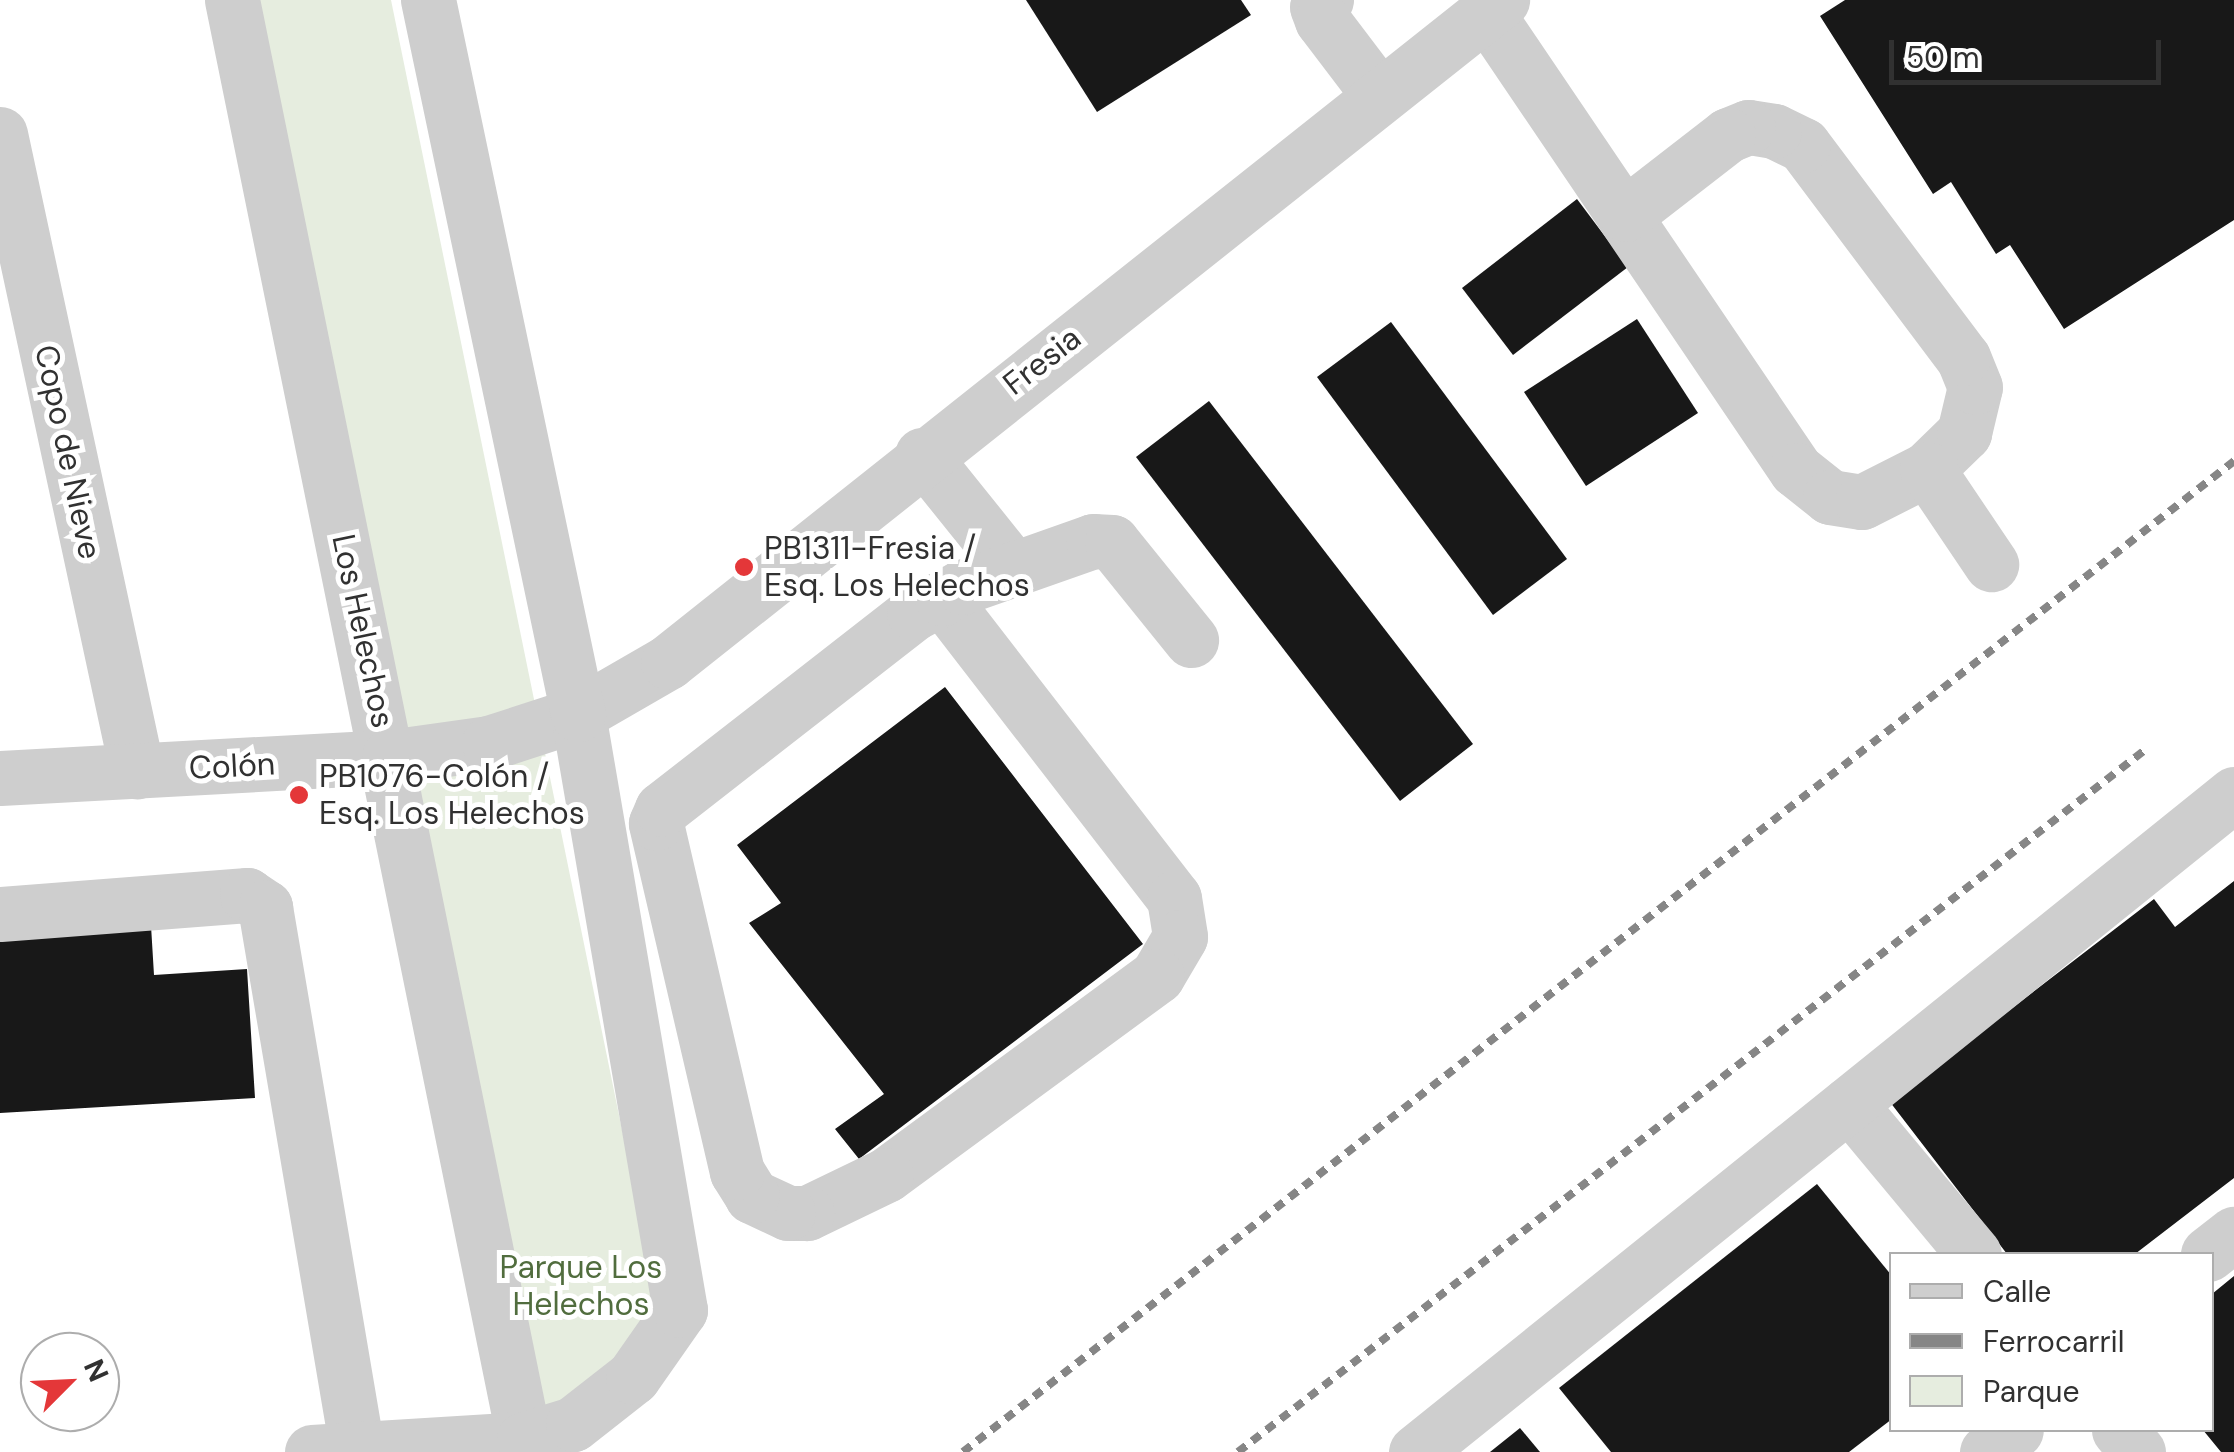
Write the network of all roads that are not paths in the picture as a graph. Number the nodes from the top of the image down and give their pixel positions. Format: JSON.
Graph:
{"nodes":[{"id":1,"x":232,"y":0,"type":"edge"},
{"id":2,"x":428,"y":0,"type":"edge"},
{"id":3,"x":1317,"y":2,"type":"edge"},
{"id":4,"x":1494,"y":6,"type":"edge"},
{"id":5,"x":1379,"y":95,"type":"junction"},
{"id":6,"x":0,"y":134,"type":"edge"},
{"id":7,"x":1626,"y":214,"type":"junction"},
{"id":8,"x":922,"y":456,"type":"junction"},
{"id":9,"x":1927,"y":469,"type":"junction"},
{"id":10,"x":1991,"y":564,"type":"dead end"},
{"id":11,"x":1012,"y":568,"type":"junction"},
{"id":12,"x":942,"y":598,"type":"junction"},
{"id":13,"x":1192,"y":640,"type":"dead end"},
{"id":14,"x":578,"y":714,"type":"junction"},
{"id":15,"x":389,"y":757,"type":"junction"},
{"id":16,"x":137,"y":771,"type":"junction"},
{"id":17,"x":0,"y":778,"type":"edge"},
{"id":18,"x":2234,"y":794,"type":"edge"},
{"id":19,"x":0,"y":914,"type":"edge"},
{"id":20,"x":1849,"y":1104,"type":"junction"},
{"id":21,"x":2234,"y":1234,"type":"edge"},
{"id":22,"x":1972,"y":1252,"type":"edge"},
{"id":23,"x":2211,"y":1252,"type":"edge"},
{"id":24,"x":2013,"y":1432,"type":"edge"},
{"id":25,"x":2121,"y":1432,"type":"edge"},
{"id":26,"x":524,"y":1439,"type":"junction"},
{"id":27,"x":334,"y":1451,"type":"edge"},
{"id":28,"x":1416,"y":1452,"type":"edge"},
{"id":29,"x":1987,"y":1452,"type":"edge"},
{"id":30,"x":2138,"y":1452,"type":"edge"}],
"edges":[{"from":1,"to":15,"type":"street","name":"Los Helechos"},
{"from":2,"to":14,"type":"street"},
{"from":3,"to":5,"type":"street"},
{"from":4,"to":5,"type":"street","name":"Fresia"},
{"from":4,"to":7,"type":"street"},
{"from":5,"to":8,"type":"street","name":"Fresia"},
{"from":6,"to":16,"type":"street","name":"Copo de Nieve"},
{"from":7,"to":9,"type":"street"},
{"from":7,"to":9,"type":"street"},
{"from":8,"to":11,"type":"street"},
{"from":8,"to":14,"type":"street","name":"Fresia"},
{"from":9,"to":10,"type":"street"},
{"from":11,"to":12,"type":"street"},
{"from":11,"to":13,"type":"street"},
{"from":12,"to":12,"type":"street"},
{"from":14,"to":15,"type":"street","name":"Colón"},
{"from":14,"to":26,"type":"street"},
{"from":15,"to":16,"type":"street","name":"Colón"},
{"from":15,"to":26,"type":"street","name":"Los Helechos"},
{"from":16,"to":17,"type":"street","name":"Colón"},
{"from":18,"to":20,"type":"street"},
{"from":19,"to":27,"type":"street"},
{"from":20,"to":22,"type":"street"},
{"from":20,"to":28,"type":"street"},
{"from":21,"to":23,"type":"street"},
{"from":24,"to":29,"type":"street"},
{"from":25,"to":30,"type":"street"},
{"from":26,"to":27,"type":"street"}]}
